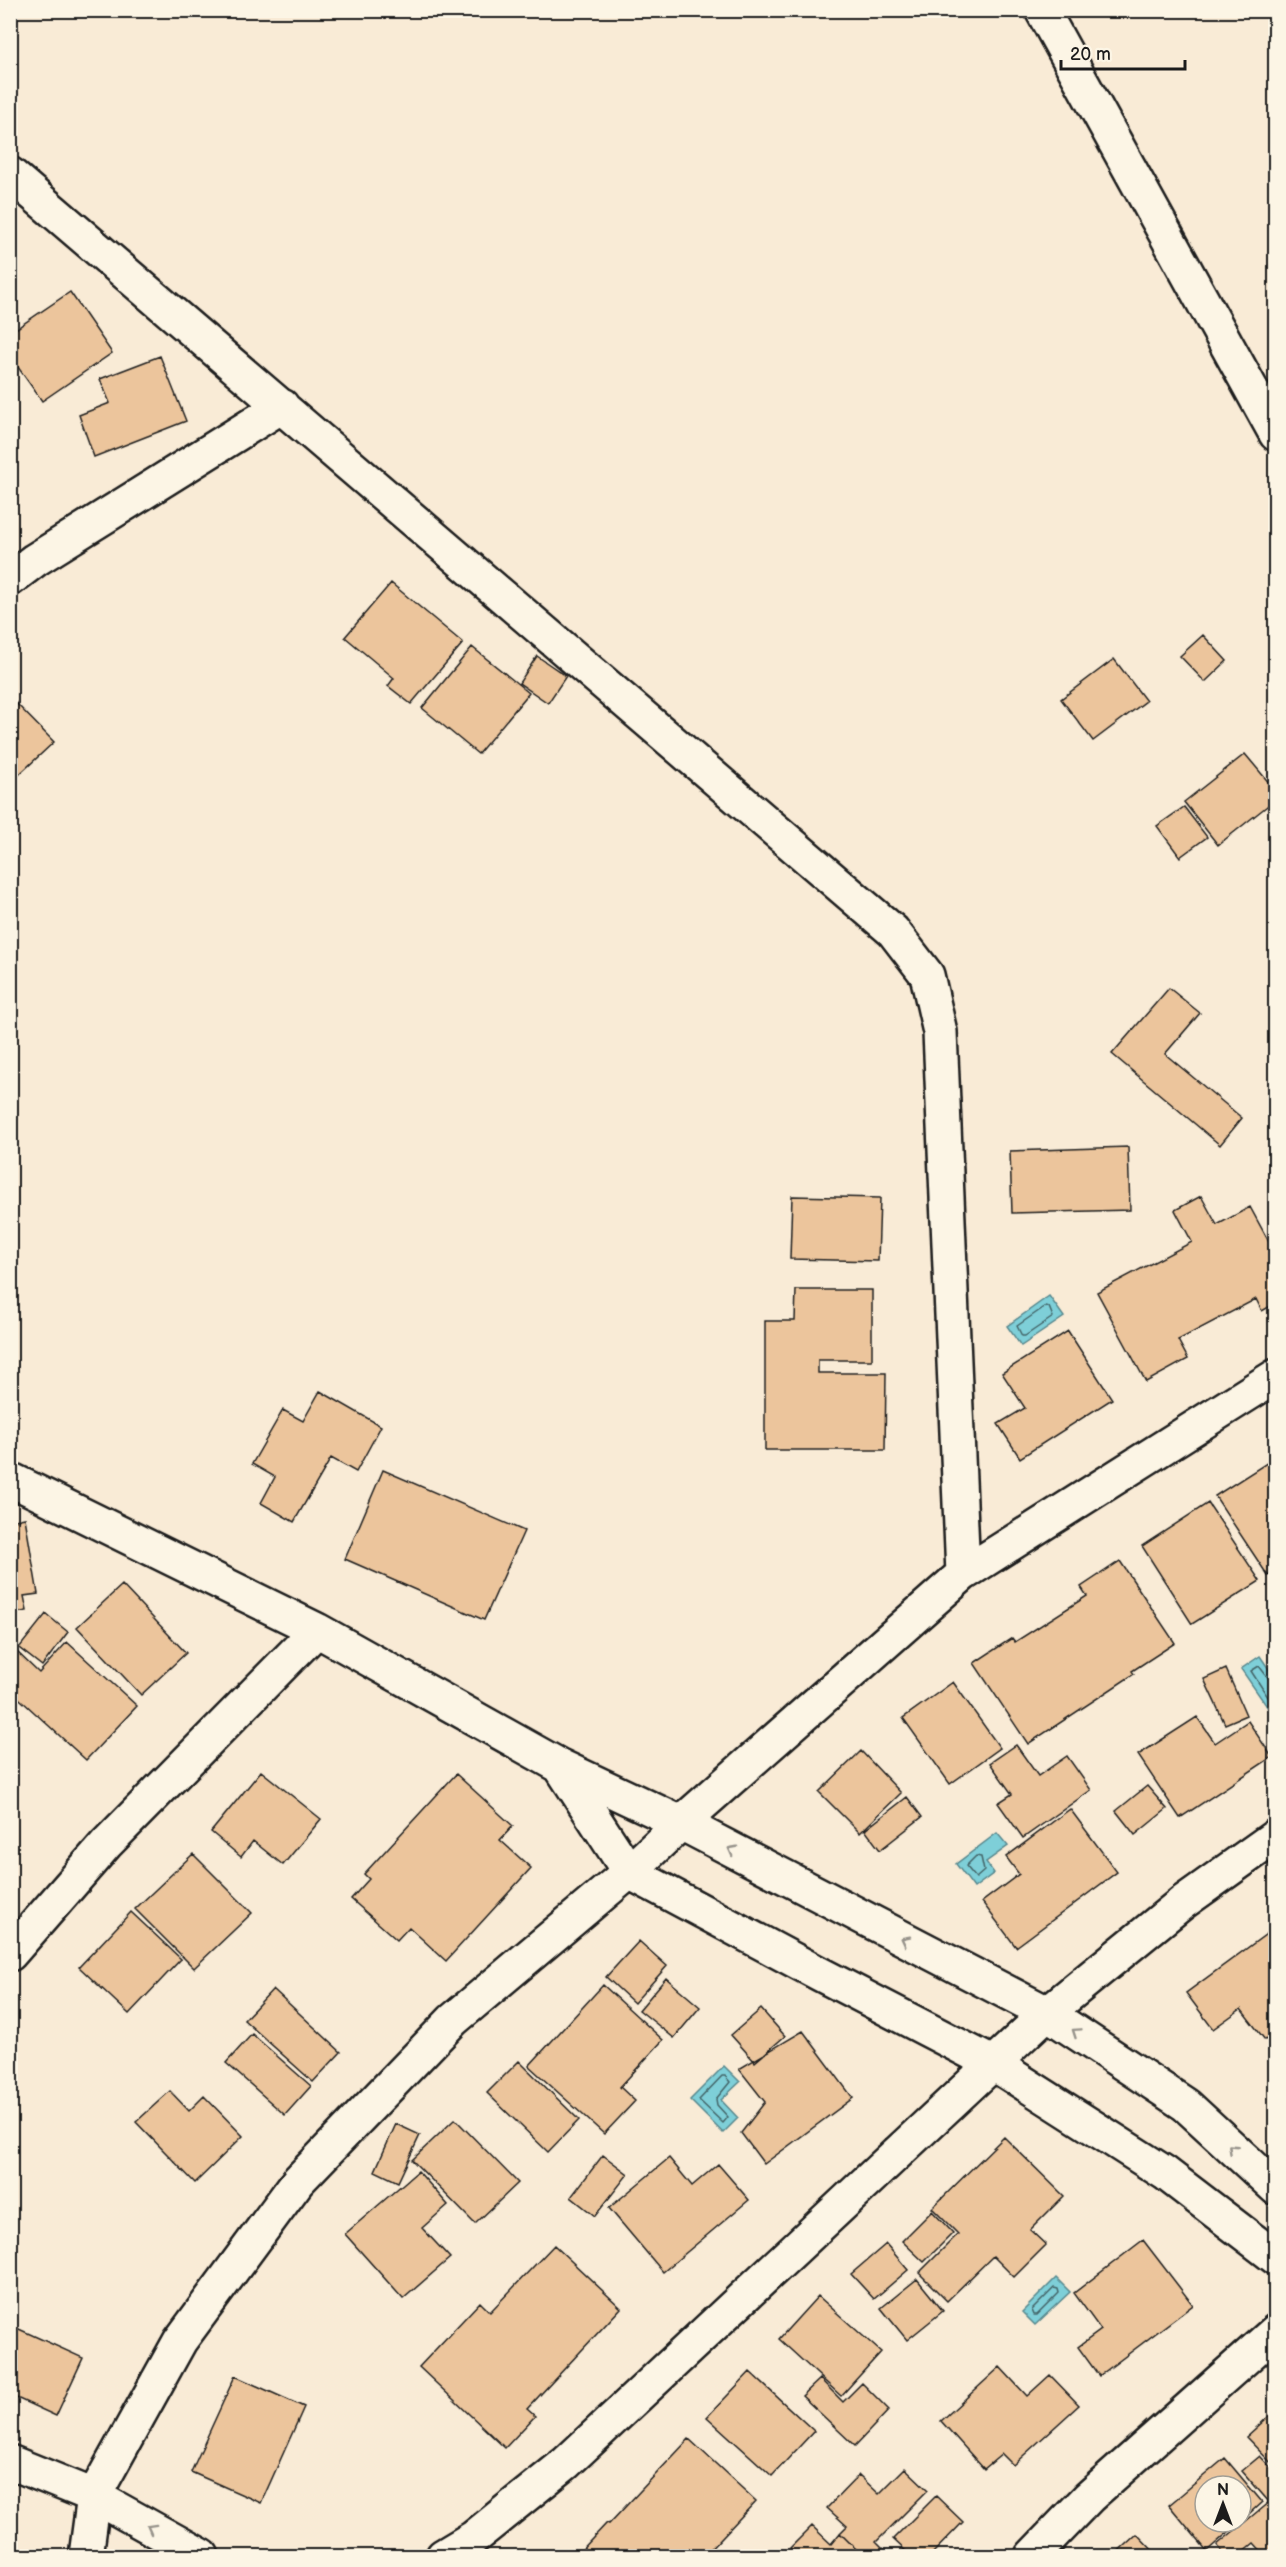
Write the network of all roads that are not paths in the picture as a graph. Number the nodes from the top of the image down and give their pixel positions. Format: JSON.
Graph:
{"nodes":[{"id":1,"x":1042,"y":10,"type":"edge"},
{"id":2,"x":10,"y":174,"type":"edge"},
{"id":3,"x":282,"y":406,"type":"junction"},
{"id":4,"x":1275,"y":434,"type":"edge"},
{"id":5,"x":10,"y":579,"type":"edge"},
{"id":6,"x":1275,"y":1376,"type":"edge"},
{"id":7,"x":10,"y":1479,"type":"edge"},
{"id":8,"x":963,"y":1574,"type":"junction"},
{"id":9,"x":318,"y":1630,"type":"junction"},
{"id":10,"x":560,"y":1766,"type":"junction"},
{"id":11,"x":681,"y":1823,"type":"junction"},
{"id":12,"x":1275,"y":1836,"type":"edge"},
{"id":13,"x":629,"y":1872,"type":"junction"},
{"id":14,"x":10,"y":1954,"type":"edge"},
{"id":15,"x":1047,"y":2013,"type":"junction"},
{"id":16,"x":994,"y":2064,"type":"junction"},
{"id":17,"x":1275,"y":2188,"type":"edge"},
{"id":18,"x":1275,"y":2258,"type":"edge"},
{"id":19,"x":1275,"y":2331,"type":"edge"},
{"id":20,"x":10,"y":2462,"type":"edge"},
{"id":21,"x":94,"y":2496,"type":"junction"},
{"id":22,"x":86,"y":2556,"type":"edge"},
{"id":23,"x":202,"y":2556,"type":"edge"},
{"id":24,"x":443,"y":2556,"type":"edge"},
{"id":25,"x":1032,"y":2556,"type":"edge"}],
"edges":[{"from":1,"to":4,"type":"street"},
{"from":2,"to":3,"type":"street"},
{"from":3,"to":5,"type":"street"},
{"from":3,"to":8,"type":"street"},
{"from":6,"to":8,"type":"street"},
{"from":7,"to":9,"type":"street"},
{"from":8,"to":11,"type":"street"},
{"from":9,"to":10,"type":"street"},
{"from":9,"to":14,"type":"street"},
{"from":10,"to":11,"type":"street"},
{"from":10,"to":13,"type":"street"},
{"from":11,"to":13,"type":"street"},
{"from":15,"to":11,"type":"street","one_way":true},
{"from":12,"to":15,"type":"street"},
{"from":13,"to":16,"type":"street"},
{"from":13,"to":21,"type":"street"},
{"from":15,"to":16,"type":"street"},
{"from":17,"to":15,"type":"street","one_way":true},
{"from":16,"to":18,"type":"street"},
{"from":16,"to":24,"type":"street"},
{"from":19,"to":25,"type":"street"},
{"from":20,"to":21,"type":"street"},
{"from":21,"to":22,"type":"street"},
{"from":23,"to":21,"type":"street","one_way":true}]}
